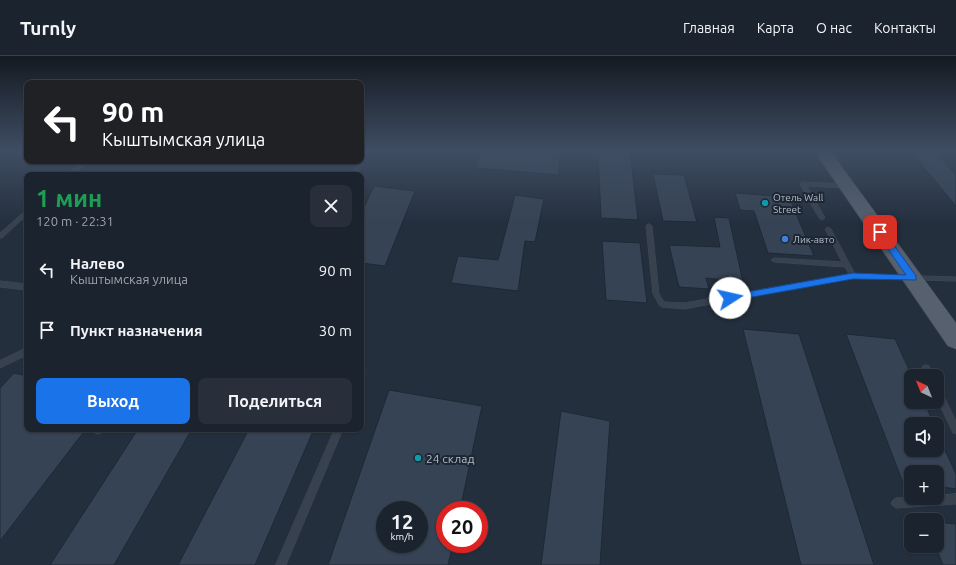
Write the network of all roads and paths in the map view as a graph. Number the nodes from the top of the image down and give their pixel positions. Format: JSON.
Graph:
{"nodes":[{"id":1,"x":839,"y":176,"type":"edge"},
{"id":2,"x":847,"y":186,"type":"junction"},
{"id":3,"x":24,"y":215,"type":"edge"},
{"id":4,"x":822,"y":218,"type":"dead end"},
{"id":5,"x":649,"y":226,"type":"dead end"},
{"id":6,"x":828,"y":229,"type":"dead end"},
{"id":7,"x":0,"y":236,"type":"edge"},
{"id":8,"x":774,"y":260,"type":"dead end"},
{"id":9,"x":847,"y":265,"type":"junction"},
{"id":10,"x":853,"y":276,"type":"junction"},
{"id":11,"x":913,"y":278,"type":"junction"},
{"id":12,"x":956,"y":279,"type":"edge"},
{"id":13,"x":0,"y":284,"type":"edge"},
{"id":14,"x":24,"y":287,"type":"edge"},
{"id":15,"x":956,"y":340,"type":"edge"},
{"id":16,"x":24,"y":353,"type":"edge"},
{"id":17,"x":0,"y":365,"type":"edge"},
{"id":18,"x":944,"y":405,"type":"edge"},
{"id":19,"x":956,"y":430,"type":"edge"},
{"id":20,"x":338,"y":432,"type":"edge"},
{"id":21,"x":956,"y":499,"type":"edge"},
{"id":22,"x":896,"y":503,"type":"dead end"},
{"id":23,"x":281,"y":565,"type":"edge"}],
"edges":[{"from":1,"to":2,"type":"main road"},
{"from":2,"to":4,"type":"lane"},
{"from":2,"to":11,"type":"main road"},
{"from":3,"to":7,"type":"lane"},
{"from":5,"to":10,"type":"lane"},
{"from":6,"to":9,"type":"lane"},
{"from":8,"to":9,"type":"lane"},
{"from":9,"to":10,"type":"lane"},
{"from":10,"to":11,"type":"lane"},
{"from":11,"to":12,"type":"lane"},
{"from":11,"to":15,"type":"main road"},
{"from":13,"to":14,"type":"lane"},
{"from":16,"to":17,"type":"lane"},
{"from":18,"to":19,"type":"lane"},
{"from":20,"to":23,"type":"lane"},
{"from":21,"to":22,"type":"lane"}]}
